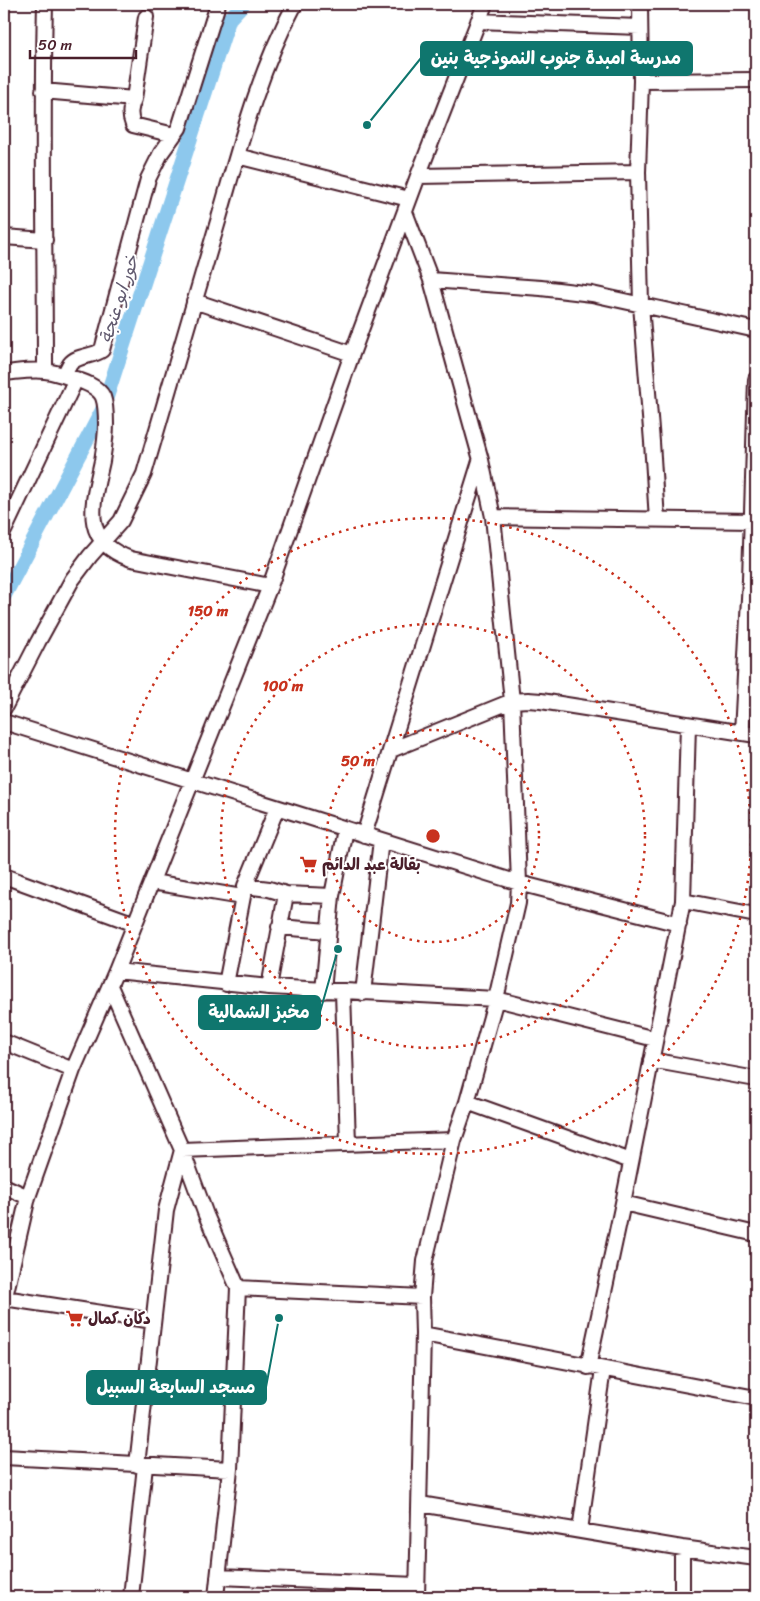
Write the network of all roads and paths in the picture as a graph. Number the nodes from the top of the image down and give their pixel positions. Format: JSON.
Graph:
{"nodes":[{"id":1,"x":45,"y":4,"type":"edge"},
{"id":2,"x":218,"y":4,"type":"edge"},
{"id":3,"x":295,"y":4,"type":"edge"},
{"id":4,"x":485,"y":4,"type":"edge"},
{"id":5,"x":640,"y":4,"type":"edge"},
{"id":6,"x":146,"y":17,"type":"dead end"},
{"id":7,"x":478,"y":21,"type":"junction"},
{"id":8,"x":640,"y":27,"type":"junction"},
{"id":9,"x":756,"y":80,"type":"edge"},
{"id":10,"x":641,"y":81,"type":"junction"},
{"id":11,"x":43,"y":90,"type":"junction"},
{"id":12,"x":134,"y":99,"type":"junction"},
{"id":13,"x":174,"y":135,"type":"junction"},
{"id":14,"x":237,"y":156,"type":"junction"},
{"id":15,"x":638,"y":172,"type":"junction"},
{"id":16,"x":418,"y":176,"type":"junction"},
{"id":17,"x":407,"y":205,"type":"junction"},
{"id":18,"x":4,"y":237,"type":"edge"},
{"id":19,"x":45,"y":240,"type":"junction"},
{"id":20,"x":431,"y":280,"type":"junction"},
{"id":21,"x":194,"y":301,"type":"junction"},
{"id":22,"x":641,"y":305,"type":"junction"},
{"id":23,"x":756,"y":330,"type":"edge"},
{"id":24,"x":352,"y":354,"type":"junction"},
{"id":25,"x":44,"y":371,"type":"junction"},
{"id":26,"x":4,"y":373,"type":"edge"},
{"id":27,"x":70,"y":377,"type":"junction"},
{"id":28,"x":756,"y":380,"type":"edge"},
{"id":29,"x":481,"y":460,"type":"junction"},
{"id":30,"x":494,"y":517,"type":"junction"},
{"id":31,"x":657,"y":520,"type":"junction"},
{"id":32,"x":752,"y":521,"type":"junction"},
{"id":33,"x":4,"y":531,"type":"edge"},
{"id":34,"x":103,"y":542,"type":"junction"},
{"id":35,"x":753,"y":579,"type":"edge"},
{"id":36,"x":270,"y":586,"type":"junction"},
{"id":37,"x":512,"y":701,"type":"junction"},
{"id":38,"x":4,"y":708,"type":"edge"},
{"id":39,"x":4,"y":722,"type":"edge"},
{"id":40,"x":688,"y":725,"type":"junction"},
{"id":41,"x":742,"y":732,"type":"junction"},
{"id":42,"x":756,"y":735,"type":"edge"},
{"id":43,"x":391,"y":750,"type":"junction"},
{"id":44,"x":192,"y":782,"type":"junction"},
{"id":45,"x":277,"y":808,"type":"junction"},
{"id":46,"x":345,"y":829,"type":"junction"},
{"id":47,"x":364,"y":835,"type":"junction"},
{"id":48,"x":381,"y":840,"type":"junction"},
{"id":49,"x":4,"y":876,"type":"edge"},
{"id":50,"x":152,"y":882,"type":"junction"},
{"id":51,"x":520,"y":883,"type":"junction"},
{"id":52,"x":244,"y":891,"type":"junction"},
{"id":53,"x":286,"y":894,"type":"junction"},
{"id":54,"x":332,"y":896,"type":"junction"},
{"id":55,"x":683,"y":901,"type":"junction"},
{"id":56,"x":756,"y":915,"type":"edge"},
{"id":57,"x":135,"y":924,"type":"junction"},
{"id":58,"x":679,"y":924,"type":"junction"},
{"id":59,"x":279,"y":927,"type":"junction"},
{"id":60,"x":328,"y":931,"type":"junction"},
{"id":61,"x":116,"y":971,"type":"junction"},
{"id":62,"x":226,"y":984,"type":"junction"},
{"id":63,"x":110,"y":986,"type":"junction"},
{"id":64,"x":269,"y":988,"type":"junction"},
{"id":65,"x":323,"y":991,"type":"junction"},
{"id":66,"x":343,"y":992,"type":"junction"},
{"id":67,"x":363,"y":993,"type":"junction"},
{"id":68,"x":496,"y":999,"type":"junction"},
{"id":69,"x":655,"y":1039,"type":"junction"},
{"id":70,"x":4,"y":1042,"type":"edge"},
{"id":71,"x":651,"y":1060,"type":"junction"},
{"id":72,"x":73,"y":1070,"type":"junction"},
{"id":73,"x":756,"y":1079,"type":"edge"},
{"id":74,"x":467,"y":1102,"type":"junction"},
{"id":75,"x":454,"y":1140,"type":"junction"},
{"id":76,"x":348,"y":1143,"type":"junction"},
{"id":77,"x":182,"y":1150,"type":"junction"},
{"id":78,"x":631,"y":1161,"type":"junction"},
{"id":79,"x":4,"y":1186,"type":"edge"},
{"id":80,"x":28,"y":1197,"type":"junction"},
{"id":81,"x":623,"y":1203,"type":"junction"},
{"id":82,"x":756,"y":1234,"type":"edge"},
{"id":83,"x":238,"y":1288,"type":"junction"},
{"id":84,"x":422,"y":1297,"type":"junction"},
{"id":85,"x":4,"y":1299,"type":"edge"},
{"id":86,"x":153,"y":1321,"type":"junction"},
{"id":87,"x":423,"y":1334,"type":"junction"},
{"id":88,"x":588,"y":1367,"type":"junction"},
{"id":89,"x":602,"y":1370,"type":"junction"},
{"id":90,"x":756,"y":1398,"type":"edge"},
{"id":91,"x":4,"y":1457,"type":"edge"},
{"id":92,"x":141,"y":1465,"type":"junction"},
{"id":93,"x":230,"y":1469,"type":"junction"},
{"id":94,"x":420,"y":1504,"type":"junction"},
{"id":95,"x":580,"y":1530,"type":"junction"},
{"id":96,"x":682,"y":1548,"type":"junction"},
{"id":97,"x":756,"y":1558,"type":"edge"},
{"id":98,"x":218,"y":1577,"type":"junction"},
{"id":99,"x":417,"y":1591,"type":"edge"},
{"id":100,"x":131,"y":1597,"type":"edge"},
{"id":101,"x":216,"y":1597,"type":"edge"},
{"id":102,"x":682,"y":1597,"type":"edge"}],
"edges":[{"from":1,"to":11,"type":"street"},
{"from":2,"to":13,"type":"street"},
{"from":3,"to":14,"type":"street"},
{"from":4,"to":7,"type":"street"},
{"from":5,"to":8,"type":"street"},
{"from":6,"to":12,"type":"street"},
{"from":7,"to":8,"type":"street"},
{"from":7,"to":16,"type":"street"},
{"from":8,"to":10,"type":"street"},
{"from":9,"to":10,"type":"street"},
{"from":10,"to":15,"type":"street"},
{"from":11,"to":12,"type":"street"},
{"from":11,"to":19,"type":"street"},
{"from":12,"to":13,"type":"street"},
{"from":13,"to":27,"type":"street"},
{"from":14,"to":17,"type":"street"},
{"from":14,"to":21,"type":"street"},
{"from":15,"to":16,"type":"street"},
{"from":15,"to":22,"type":"street"},
{"from":16,"to":17,"type":"street"},
{"from":17,"to":20,"type":"street"},
{"from":17,"to":24,"type":"street"},
{"from":18,"to":19,"type":"street"},
{"from":19,"to":25,"type":"street"},
{"from":20,"to":22,"type":"street"},
{"from":20,"to":29,"type":"street"},
{"from":21,"to":24,"type":"street"},
{"from":21,"to":34,"type":"street"},
{"from":22,"to":23,"type":"street"},
{"from":22,"to":31,"type":"street"},
{"from":24,"to":36,"type":"street"},
{"from":25,"to":26,"type":"street"},
{"from":25,"to":27,"type":"street"},
{"from":27,"to":33,"type":"street"},
{"from":27,"to":34,"type":"street"},
{"from":28,"to":32,"type":"street"},
{"from":29,"to":30,"type":"street"},
{"from":29,"to":43,"type":"street"},
{"from":30,"to":31,"type":"street"},
{"from":30,"to":37,"type":"street"},
{"from":31,"to":32,"type":"street"},
{"from":32,"to":35,"type":"street"},
{"from":34,"to":36,"type":"street"},
{"from":34,"to":38,"type":"street"},
{"from":35,"to":41,"type":"street"},
{"from":36,"to":44,"type":"street"},
{"from":37,"to":40,"type":"street"},
{"from":37,"to":43,"type":"street"},
{"from":37,"to":51,"type":"street"},
{"from":39,"to":44,"type":"street"},
{"from":40,"to":41,"type":"street"},
{"from":40,"to":55,"type":"street"},
{"from":41,"to":42,"type":"street"},
{"from":43,"to":47,"type":"street"},
{"from":44,"to":45,"type":"street"},
{"from":44,"to":50,"type":"street"},
{"from":45,"to":46,"type":"street"},
{"from":45,"to":52,"type":"street"},
{"from":46,"to":47,"type":"street"},
{"from":46,"to":54,"type":"street"},
{"from":47,"to":48,"type":"street"},
{"from":48,"to":51,"type":"street"},
{"from":48,"to":67,"type":"street"},
{"from":49,"to":57,"type":"street"},
{"from":50,"to":52,"type":"street"},
{"from":50,"to":57,"type":"street"},
{"from":51,"to":58,"type":"street"},
{"from":51,"to":68,"type":"street"},
{"from":52,"to":53,"type":"street"},
{"from":52,"to":62,"type":"street"},
{"from":53,"to":54,"type":"street"},
{"from":53,"to":59,"type":"street"},
{"from":54,"to":60,"type":"street"},
{"from":55,"to":56,"type":"street"},
{"from":55,"to":58,"type":"street"},
{"from":57,"to":61,"type":"street"},
{"from":58,"to":69,"type":"street"},
{"from":59,"to":60,"type":"street"},
{"from":59,"to":64,"type":"street"},
{"from":60,"to":65,"type":"street"},
{"from":61,"to":62,"type":"street"},
{"from":61,"to":63,"type":"street"},
{"from":62,"to":64,"type":"street"},
{"from":63,"to":72,"type":"street"},
{"from":63,"to":77,"type":"street"},
{"from":64,"to":65,"type":"street"},
{"from":65,"to":66,"type":"street"},
{"from":66,"to":67,"type":"street"},
{"from":66,"to":76,"type":"street"},
{"from":67,"to":68,"type":"street"},
{"from":68,"to":69,"type":"street"},
{"from":68,"to":74,"type":"street"},
{"from":69,"to":71,"type":"street"},
{"from":70,"to":72,"type":"street"},
{"from":71,"to":73,"type":"street"},
{"from":71,"to":78,"type":"street"},
{"from":72,"to":80,"type":"street"},
{"from":74,"to":75,"type":"street"},
{"from":74,"to":78,"type":"street"},
{"from":75,"to":76,"type":"street"},
{"from":75,"to":84,"type":"street"},
{"from":76,"to":77,"type":"street"},
{"from":77,"to":83,"type":"street"},
{"from":77,"to":86,"type":"street"},
{"from":78,"to":81,"type":"street"},
{"from":79,"to":80,"type":"street"},
{"from":80,"to":85,"type":"street"},
{"from":81,"to":82,"type":"street"},
{"from":81,"to":88,"type":"street"},
{"from":83,"to":84,"type":"street"},
{"from":83,"to":93,"type":"street"},
{"from":84,"to":87,"type":"street"},
{"from":85,"to":86,"type":"street"},
{"from":86,"to":92,"type":"street"},
{"from":87,"to":88,"type":"street"},
{"from":87,"to":94,"type":"street"},
{"from":88,"to":89,"type":"street"},
{"from":89,"to":90,"type":"street"},
{"from":89,"to":95,"type":"street"},
{"from":91,"to":92,"type":"street"},
{"from":92,"to":93,"type":"street"},
{"from":92,"to":100,"type":"street"},
{"from":93,"to":98,"type":"street"},
{"from":94,"to":95,"type":"street"},
{"from":94,"to":99,"type":"street"},
{"from":95,"to":96,"type":"street"},
{"from":96,"to":97,"type":"street"},
{"from":96,"to":102,"type":"street"},
{"from":98,"to":99,"type":"street"},
{"from":98,"to":101,"type":"street"}]}
